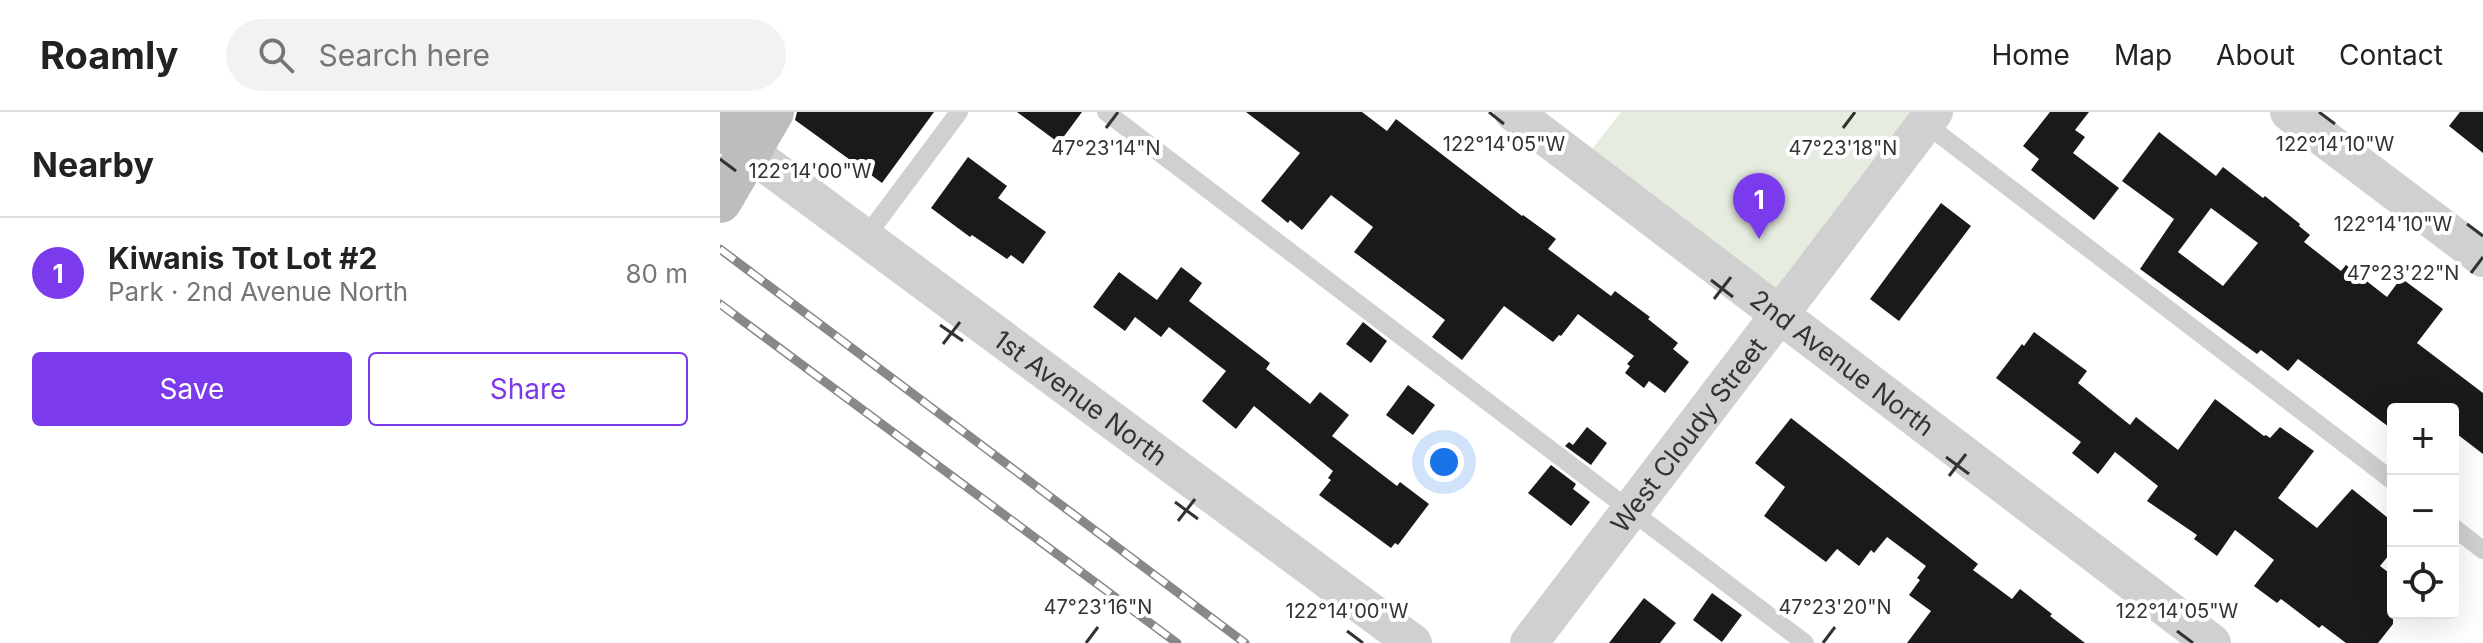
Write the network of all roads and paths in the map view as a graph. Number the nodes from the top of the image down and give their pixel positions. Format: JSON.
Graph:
{"nodes":[{"id":1,"x":772,"y":112,"type":"edge"},
{"id":2,"x":959,"y":112,"type":"edge"},
{"id":3,"x":1106,"y":112,"type":"edge"},
{"id":4,"x":1513,"y":112,"type":"edge"},
{"id":5,"x":2289,"y":112,"type":"edge"},
{"id":6,"x":1923,"y":116,"type":"edge"},
{"id":7,"x":733,"y":132,"type":"edge"},
{"id":8,"x":720,"y":201,"type":"edge"},
{"id":9,"x":865,"y":238,"type":"junction"},
{"id":10,"x":2483,"y":258,"type":"edge"},
{"id":11,"x":1780,"y":314,"type":"junction"},
{"id":12,"x":2387,"y":476,"type":"edge"},
{"id":13,"x":1629,"y":511,"type":"junction"},
{"id":14,"x":2459,"y":532,"type":"edge"},
{"id":15,"x":2483,"y":550,"type":"edge"},
{"id":16,"x":1413,"y":643,"type":"edge"},
{"id":17,"x":1529,"y":643,"type":"edge"},
{"id":18,"x":1805,"y":643,"type":"edge"},
{"id":19,"x":2212,"y":643,"type":"edge"}],
"edges":[{"from":1,"to":7,"type":"main road"},
{"from":2,"to":9,"type":"lane"},
{"from":3,"to":13,"type":"lane"},
{"from":4,"to":11,"type":"street","name":"2nd Avenue North"},
{"from":5,"to":10,"type":"street"},
{"from":6,"to":11,"type":"street","name":"West Cloudy Street"},
{"from":6,"to":12,"type":"lane"},
{"from":7,"to":8,"type":"main road"},
{"from":7,"to":9,"type":"street","name":"1st Avenue North"},
{"from":9,"to":16,"type":"street","name":"1st Avenue North"},
{"from":11,"to":13,"type":"street","name":"West Cloudy Street"},
{"from":11,"to":19,"type":"street","name":"2nd Avenue North"},
{"from":13,"to":17,"type":"street","name":"West Cloudy Street"},
{"from":13,"to":18,"type":"lane"},
{"from":14,"to":15,"type":"lane"}]}
